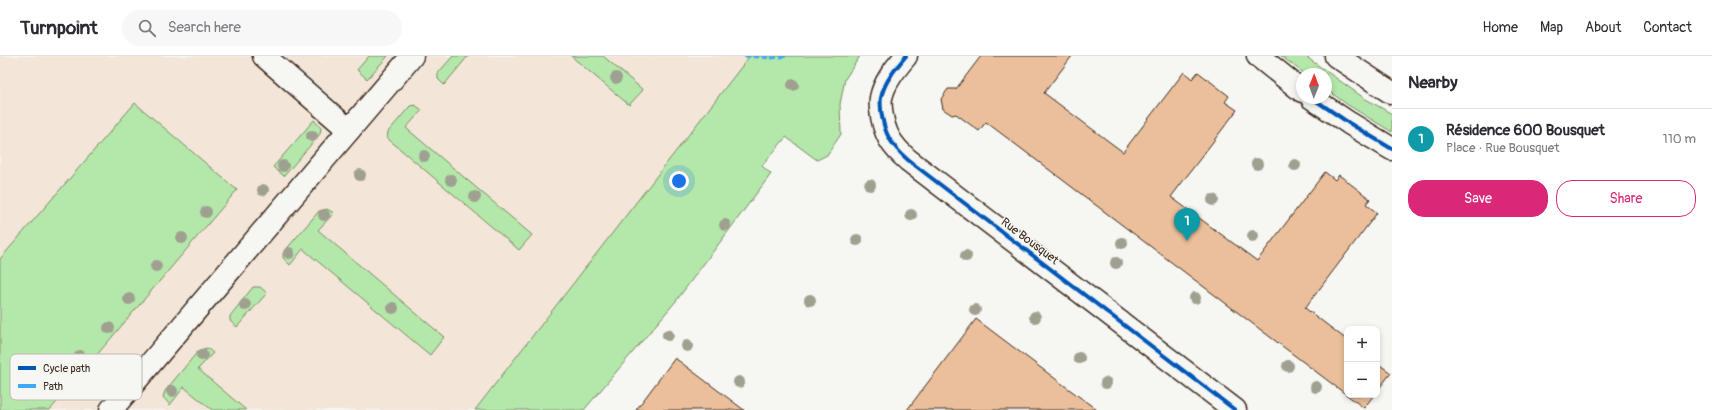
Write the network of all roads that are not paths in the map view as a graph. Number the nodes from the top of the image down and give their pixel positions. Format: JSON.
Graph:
{"nodes":[{"id":1,"x":264,"y":56,"type":"edge"},
{"id":2,"x":412,"y":56,"type":"edge"},
{"id":3,"x":906,"y":56,"type":"edge"},
{"id":4,"x":1258,"y":56,"type":"edge"},
{"id":5,"x":1336,"y":56,"type":"edge"},
{"id":6,"x":1296,"y":86,"type":"edge"},
{"id":7,"x":1392,"y":93,"type":"edge"},
{"id":8,"x":1321,"y":104,"type":"edge"},
{"id":9,"x":349,"y":130,"type":"junction"},
{"id":10,"x":1392,"y":149,"type":"edge"},
{"id":11,"x":142,"y":374,"type":"edge"},
{"id":12,"x":120,"y":400,"type":"edge"},
{"id":13,"x":111,"y":410,"type":"edge"},
{"id":14,"x":1235,"y":410,"type":"edge"}],
"edges":[{"from":1,"to":9,"type":"street"},
{"from":2,"to":9,"type":"street"},
{"from":3,"to":14,"type":"street","name":"Rue Bousquet"},
{"from":4,"to":6,"type":"street"},
{"from":5,"to":7,"type":"street"},
{"from":8,"to":10,"type":"street"},
{"from":9,"to":11,"type":"street"},
{"from":12,"to":13,"type":"street"}]}
